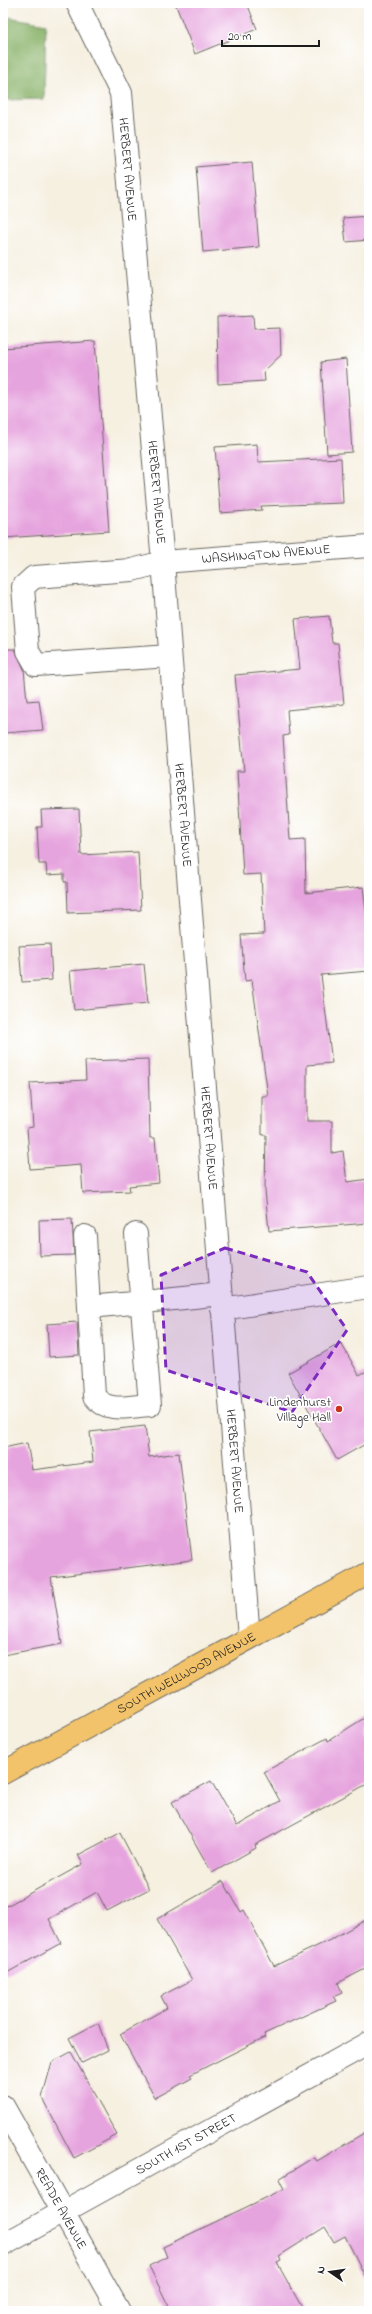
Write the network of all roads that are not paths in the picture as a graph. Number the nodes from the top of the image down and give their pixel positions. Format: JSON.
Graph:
{"nodes":[{"id":1,"x":77,"y":3,"type":"edge"},
{"id":2,"x":369,"y":546,"type":"edge"},
{"id":3,"x":163,"y":562,"type":"junction"},
{"id":4,"x":170,"y":656,"type":"junction"},
{"id":5,"x":136,"y":1234,"type":"dead end"},
{"id":6,"x":84,"y":1236,"type":"dead end"},
{"id":7,"x":369,"y":1287,"type":"edge"},
{"id":8,"x":142,"y":1302,"type":"junction"},
{"id":9,"x":222,"y":1302,"type":"junction"},
{"id":10,"x":89,"y":1307,"type":"junction"},
{"id":11,"x":369,"y":1572,"type":"edge"},
{"id":12,"x":249,"y":1638,"type":"junction"},
{"id":13,"x":3,"y":1773,"type":"edge"},
{"id":14,"x":369,"y":2043,"type":"edge"},
{"id":15,"x":3,"y":2106,"type":"edge"},
{"id":16,"x":63,"y":2211,"type":"junction"},
{"id":17,"x":3,"y":2245,"type":"edge"},
{"id":18,"x":119,"y":2311,"type":"edge"}],
"edges":[{"from":1,"to":3,"type":"street","name":"HERBERT AVENUE"},
{"from":2,"to":3,"type":"street","name":"WASHINGTON AVENUE"},
{"from":3,"to":4,"type":"street","name":"HERBERT AVENUE"},
{"from":3,"to":4,"type":"street","name":"WASHINGTON AVENUE"},
{"from":4,"to":9,"type":"street","name":"HERBERT AVENUE"},
{"from":5,"to":8,"type":"street"},
{"from":6,"to":10,"type":"street"},
{"from":7,"to":9,"type":"street"},
{"from":8,"to":9,"type":"street"},
{"from":8,"to":10,"type":"street"},
{"from":8,"to":10,"type":"street"},
{"from":9,"to":12,"type":"street","name":"HERBERT AVENUE"},
{"from":11,"to":12,"type":"main road","name":"SOUTH WELLWOOD AVENUE"},
{"from":12,"to":13,"type":"main road","name":"SOUTH WELLWOOD AVENUE"},
{"from":14,"to":16,"type":"street","name":"SOUTH 1ST STREET"},
{"from":15,"to":16,"type":"street","name":"READE AVENUE"},
{"from":16,"to":17,"type":"street","name":"SOUTH 1ST STREET"},
{"from":16,"to":18,"type":"street","name":"READE AVENUE"}]}
